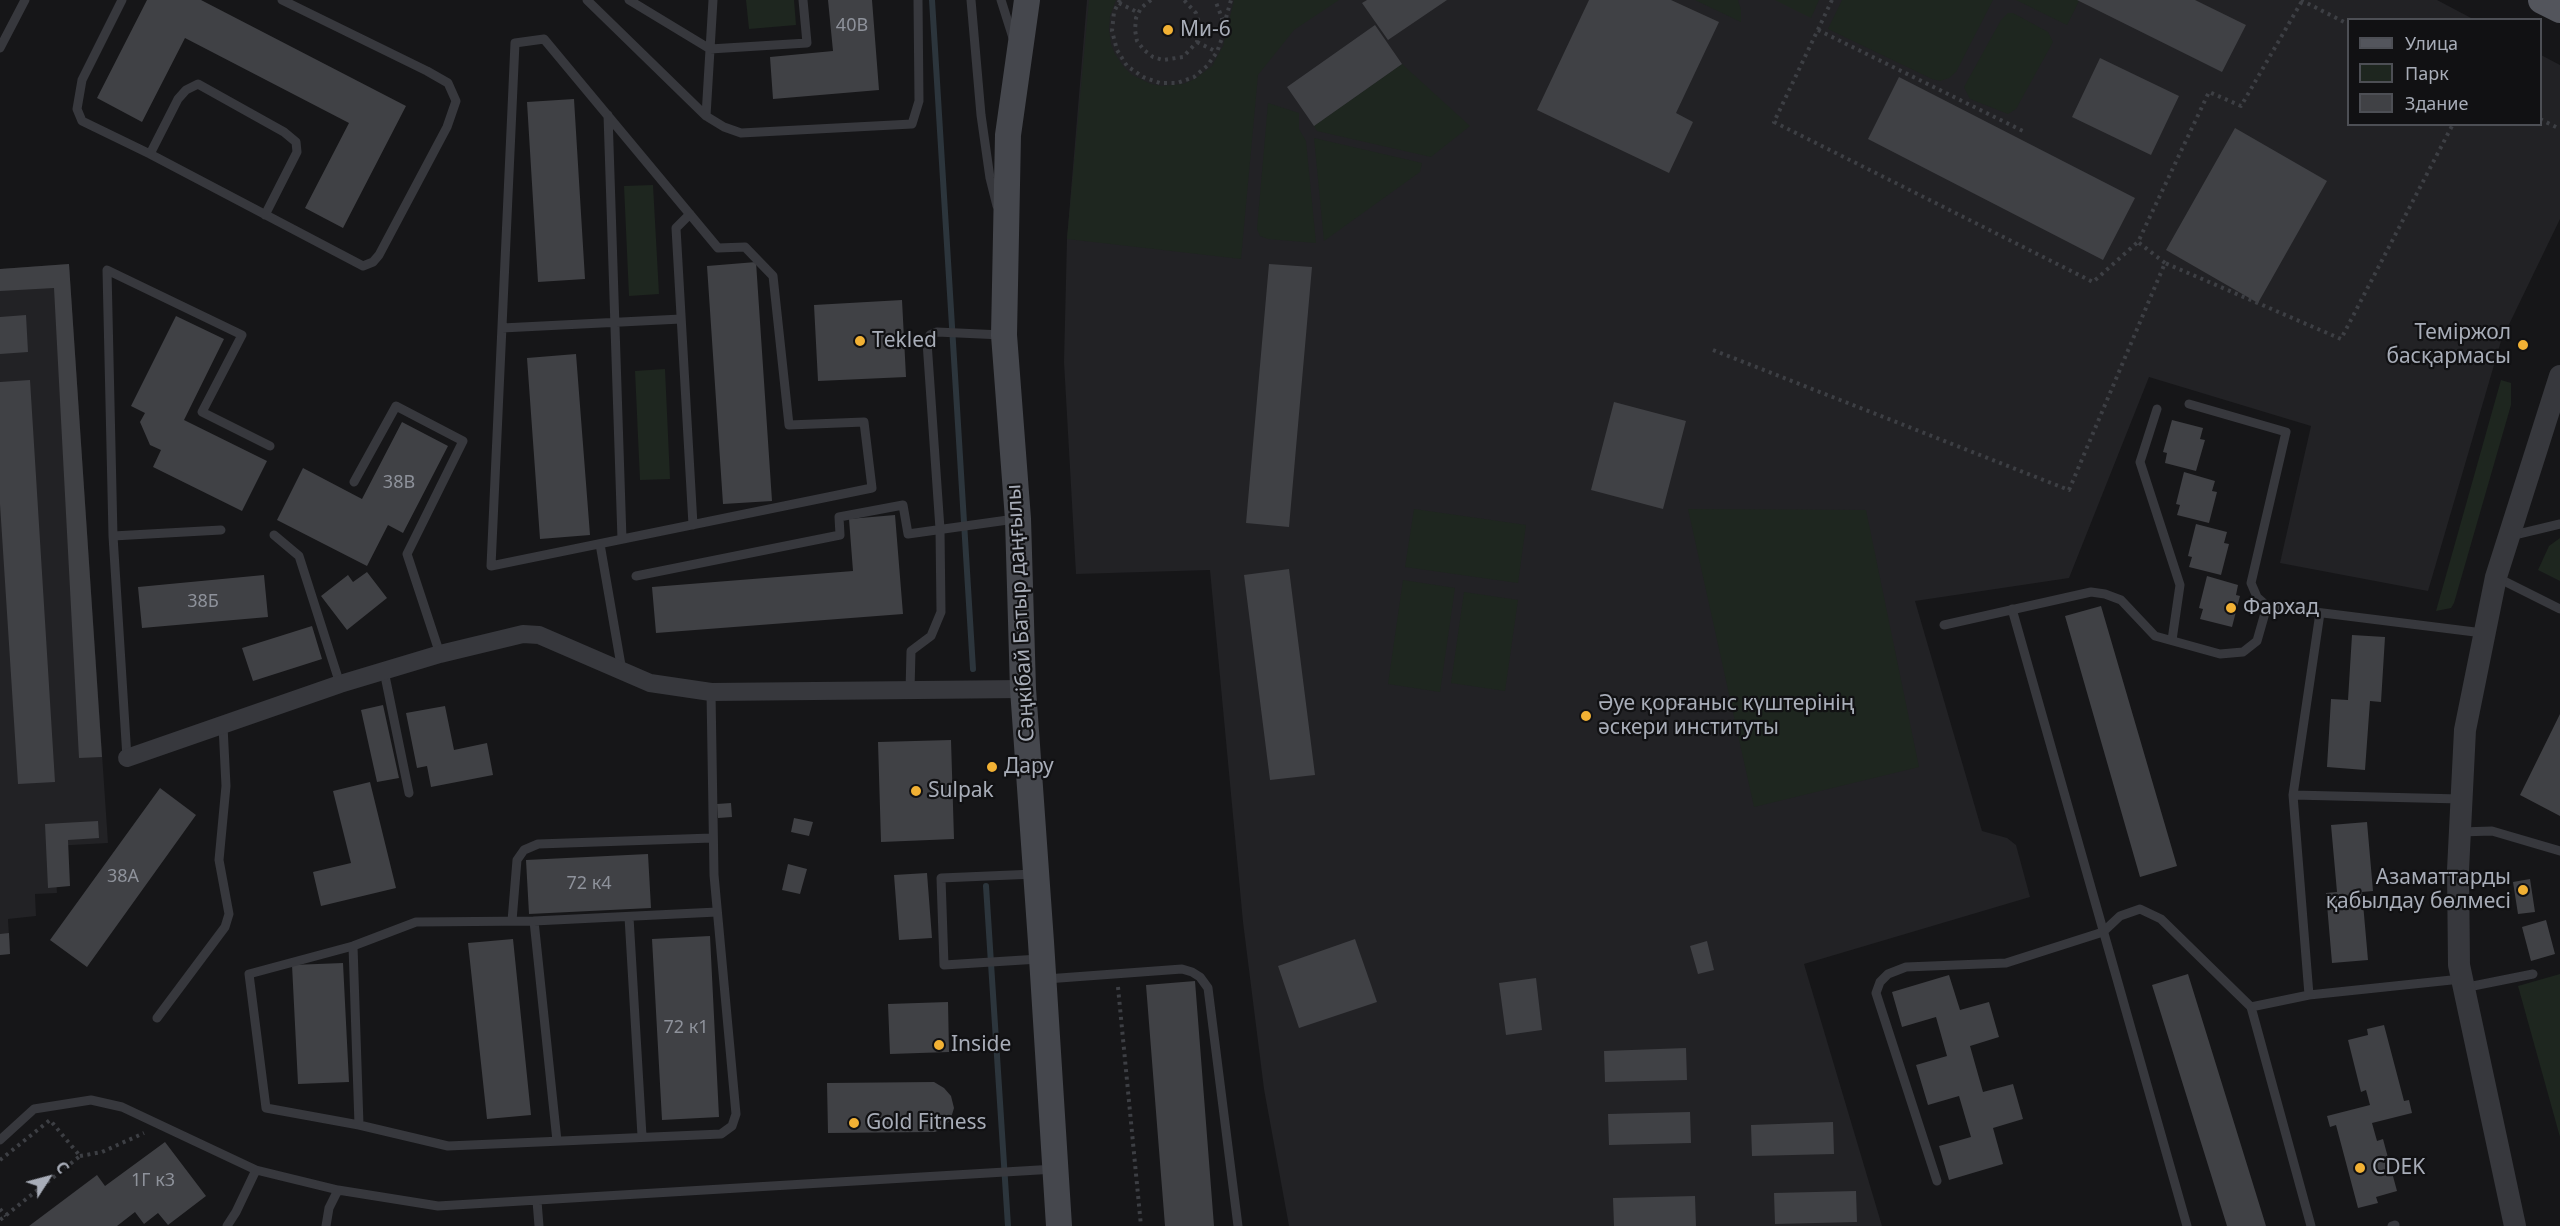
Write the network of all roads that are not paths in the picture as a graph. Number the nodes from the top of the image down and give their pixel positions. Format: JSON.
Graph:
{"nodes":[{"id":1,"x":26,"y":0,"type":"edge"},
{"id":2,"x":122,"y":0,"type":"edge"},
{"id":3,"x":282,"y":0,"type":"edge"},
{"id":4,"x":587,"y":0,"type":"edge"},
{"id":5,"x":629,"y":0,"type":"edge"},
{"id":6,"x":713,"y":0,"type":"edge"},
{"id":7,"x":803,"y":0,"type":"edge"},
{"id":8,"x":918,"y":0,"type":"edge"},
{"id":9,"x":971,"y":0,"type":"edge"},
{"id":10,"x":1001,"y":0,"type":"edge"},
{"id":11,"x":1027,"y":0,"type":"edge"},
{"id":12,"x":2542,"y":0,"type":"edge"},
{"id":13,"x":2560,"y":9,"type":"edge"},
{"id":14,"x":0,"y":48,"type":"edge"},
{"id":15,"x":710,"y":49,"type":"junction"},
{"id":16,"x":1018,"y":55,"type":"junction"},
{"id":17,"x":608,"y":115,"type":"junction"},
{"id":18,"x":706,"y":116,"type":"junction"},
{"id":19,"x":150,"y":154,"type":"junction"},
{"id":20,"x":690,"y":214,"type":"junction"},
{"id":21,"x":265,"y":215,"type":"junction"},
{"id":22,"x":1006,"y":241,"type":"junction"},
{"id":23,"x":681,"y":319,"type":"junction"},
{"id":24,"x":614,"y":322,"type":"junction"},
{"id":25,"x":502,"y":328,"type":"junction"},
{"id":26,"x":1004,"y":335,"type":"junction"},
{"id":27,"x":2560,"y":376,"type":"edge"},
{"id":28,"x":2189,"y":404,"type":"dead end"},
{"id":29,"x":2157,"y":409,"type":"dead end"},
{"id":30,"x":270,"y":446,"type":"dead end"},
{"id":31,"x":354,"y":482,"type":"dead end"},
{"id":32,"x":1018,"y":519,"type":"junction"},
{"id":33,"x":2560,"y":524,"type":"edge"},
{"id":34,"x":693,"y":525,"type":"junction"},
{"id":35,"x":221,"y":530,"type":"dead end"},
{"id":36,"x":940,"y":530,"type":"junction"},
{"id":37,"x":274,"y":535,"type":"dead end"},
{"id":38,"x":113,"y":536,"type":"junction"},
{"id":39,"x":2510,"y":536,"type":"junction"},
{"id":40,"x":622,"y":539,"type":"junction"},
{"id":41,"x":600,"y":544,"type":"junction"},
{"id":42,"x":636,"y":576,"type":"dead end"},
{"id":43,"x":2496,"y":577,"type":"junction"},
{"id":44,"x":2267,"y":606,"type":"junction"},
{"id":45,"x":2012,"y":609,"type":"junction"},
{"id":46,"x":2560,"y":609,"type":"edge"},
{"id":47,"x":2320,"y":613,"type":"junction"},
{"id":48,"x":1944,"y":625,"type":"dead end"},
{"id":49,"x":2483,"y":633,"type":"junction"},
{"id":50,"x":2172,"y":640,"type":"junction"},
{"id":51,"x":440,"y":654,"type":"junction"},
{"id":52,"x":384,"y":671,"type":"junction"},
{"id":53,"x":622,"y":671,"type":"junction"},
{"id":54,"x":340,"y":684,"type":"junction"},
{"id":55,"x":1023,"y":689,"type":"junction"},
{"id":56,"x":711,"y":692,"type":"junction"},
{"id":57,"x":909,"y":692,"type":"junction"},
{"id":58,"x":223,"y":726,"type":"junction"},
{"id":59,"x":127,"y":758,"type":"joint"},
{"id":60,"x":409,"y":793,"type":"dead end"},
{"id":61,"x":2293,"y":795,"type":"junction"},
{"id":62,"x":2461,"y":799,"type":"junction"},
{"id":63,"x":2460,"y":832,"type":"junction"},
{"id":64,"x":712,"y":838,"type":"junction"},
{"id":65,"x":2560,"y":851,"type":"edge"},
{"id":66,"x":1035,"y":874,"type":"junction"},
{"id":67,"x":717,"y":912,"type":"junction"},
{"id":68,"x":629,"y":917,"type":"junction"},
{"id":69,"x":512,"y":921,"type":"junction"},
{"id":70,"x":534,"y":921,"type":"junction"},
{"id":71,"x":2103,"y":932,"type":"junction"},
{"id":72,"x":353,"y":946,"type":"junction"},
{"id":73,"x":1043,"y":969,"type":"junction"},
{"id":74,"x":2533,"y":974,"type":"dead end"},
{"id":75,"x":2462,"y":984,"type":"junction"},
{"id":76,"x":2309,"y":995,"type":"junction"},
{"id":77,"x":2251,"y":1007,"type":"junction"},
{"id":78,"x":157,"y":1018,"type":"dead end"},
{"id":79,"x":359,"y":1125,"type":"junction"},
{"id":80,"x":642,"y":1136,"type":"junction"},
{"id":81,"x":0,"y":1140,"type":"edge"},
{"id":82,"x":557,"y":1140,"type":"junction"},
{"id":83,"x":1055,"y":1169,"type":"junction"},
{"id":84,"x":256,"y":1170,"type":"junction"},
{"id":85,"x":1937,"y":1180,"type":"dead end"},
{"id":86,"x":338,"y":1190,"type":"junction"},
{"id":87,"x":537,"y":1201,"type":"junction"},
{"id":88,"x":227,"y":1226,"type":"edge"},
{"id":89,"x":325,"y":1226,"type":"edge"},
{"id":90,"x":539,"y":1226,"type":"edge"},
{"id":91,"x":1059,"y":1226,"type":"edge"},
{"id":92,"x":1238,"y":1226,"type":"edge"},
{"id":93,"x":2187,"y":1226,"type":"edge"},
{"id":94,"x":2312,"y":1226,"type":"edge"},
{"id":95,"x":2515,"y":1226,"type":"edge"}],
"edges":[{"from":1,"to":14,"type":"lane"},
{"from":2,"to":19,"type":"lane"},
{"from":3,"to":21,"type":"lane"},
{"from":4,"to":18,"type":"lane"},
{"from":5,"to":15,"type":"lane"},
{"from":6,"to":15,"type":"lane"},
{"from":7,"to":15,"type":"lane"},
{"from":8,"to":18,"type":"lane"},
{"from":9,"to":22,"type":"lane"},
{"from":10,"to":16,"type":"lane"},
{"from":11,"to":16,"type":"main road","name":"Сәңкібай Батыр даңғылы"},
{"from":12,"to":13,"type":"main road"},
{"from":15,"to":18,"type":"lane"},
{"from":16,"to":22,"type":"main road","name":"Сәңкібай Батыр даңғылы"},
{"from":17,"to":20,"type":"lane"},
{"from":17,"to":24,"type":"lane"},
{"from":17,"to":25,"type":"lane"},
{"from":19,"to":21,"type":"lane"},
{"from":19,"to":21,"type":"lane"},
{"from":20,"to":23,"type":"lane"},
{"from":20,"to":34,"type":"lane"},
{"from":22,"to":26,"type":"main road","name":"Сәңкібай Батыр даңғылы"},
{"from":23,"to":24,"type":"lane"},
{"from":23,"to":34,"type":"lane"},
{"from":24,"to":25,"type":"lane"},
{"from":24,"to":40,"type":"lane"},
{"from":25,"to":41,"type":"lane"},
{"from":26,"to":32,"type":"main road","name":"Сәңкібай Батыр даңғылы"},
{"from":26,"to":36,"type":"lane"},
{"from":27,"to":39,"type":"street"},
{"from":28,"to":44,"type":"lane"},
{"from":29,"to":50,"type":"lane"},
{"from":30,"to":38,"type":"lane"},
{"from":31,"to":51,"type":"lane"},
{"from":32,"to":36,"type":"lane"},
{"from":32,"to":55,"type":"main road","name":"Сәңкібай Батыр даңғылы"},
{"from":33,"to":39,"type":"lane"},
{"from":34,"to":40,"type":"lane"},
{"from":35,"to":38,"type":"lane"},
{"from":36,"to":42,"type":"lane"},
{"from":36,"to":57,"type":"lane"},
{"from":37,"to":54,"type":"lane"},
{"from":38,"to":59,"type":"lane"},
{"from":39,"to":43,"type":"street"},
{"from":40,"to":41,"type":"lane"},
{"from":41,"to":53,"type":"lane"},
{"from":43,"to":46,"type":"lane"},
{"from":43,"to":49,"type":"street"},
{"from":44,"to":47,"type":"lane"},
{"from":44,"to":50,"type":"lane"},
{"from":45,"to":48,"type":"lane"},
{"from":45,"to":50,"type":"lane"},
{"from":45,"to":71,"type":"lane"},
{"from":47,"to":49,"type":"lane"},
{"from":47,"to":61,"type":"lane"},
{"from":49,"to":62,"type":"street"},
{"from":51,"to":52,"type":"street"},
{"from":51,"to":53,"type":"street"},
{"from":52,"to":54,"type":"street"},
{"from":52,"to":60,"type":"lane"},
{"from":53,"to":56,"type":"street"},
{"from":54,"to":58,"type":"street"},
{"from":55,"to":57,"type":"street"},
{"from":55,"to":66,"type":"main road","name":"Сәңкібай Батыр даңғылы"},
{"from":56,"to":57,"type":"street"},
{"from":56,"to":64,"type":"lane"},
{"from":58,"to":59,"type":"street"},
{"from":58,"to":78,"type":"lane"},
{"from":61,"to":62,"type":"lane"},
{"from":61,"to":76,"type":"lane"},
{"from":62,"to":63,"type":"street"},
{"from":63,"to":65,"type":"lane"},
{"from":63,"to":75,"type":"street"},
{"from":64,"to":67,"type":"lane"},
{"from":64,"to":69,"type":"lane"},
{"from":66,"to":73,"type":"main road","name":"Сәңкібай Батыр даңғылы"},
{"from":66,"to":73,"type":"lane"},
{"from":67,"to":68,"type":"lane"},
{"from":67,"to":80,"type":"lane"},
{"from":68,"to":70,"type":"lane"},
{"from":68,"to":80,"type":"lane"},
{"from":69,"to":70,"type":"lane"},
{"from":69,"to":72,"type":"lane"},
{"from":70,"to":82,"type":"lane"},
{"from":71,"to":77,"type":"lane"},
{"from":71,"to":85,"type":"lane"},
{"from":71,"to":93,"type":"lane"},
{"from":72,"to":79,"type":"lane"},
{"from":72,"to":79,"type":"lane"},
{"from":73,"to":83,"type":"main road","name":"Сәңкібай Батыр даңғылы"},
{"from":73,"to":92,"type":"lane"},
{"from":74,"to":75,"type":"lane"},
{"from":75,"to":76,"type":"lane"},
{"from":75,"to":95,"type":"street"},
{"from":76,"to":77,"type":"lane"},
{"from":77,"to":94,"type":"lane"},
{"from":79,"to":82,"type":"lane"},
{"from":80,"to":82,"type":"lane"},
{"from":81,"to":84,"type":"lane"},
{"from":83,"to":87,"type":"lane"},
{"from":83,"to":91,"type":"main road","name":"Сәңкібай Батыр даңғылы"},
{"from":84,"to":86,"type":"lane"},
{"from":84,"to":88,"type":"lane"},
{"from":86,"to":87,"type":"lane"},
{"from":86,"to":89,"type":"lane"},
{"from":87,"to":90,"type":"lane"}]}
